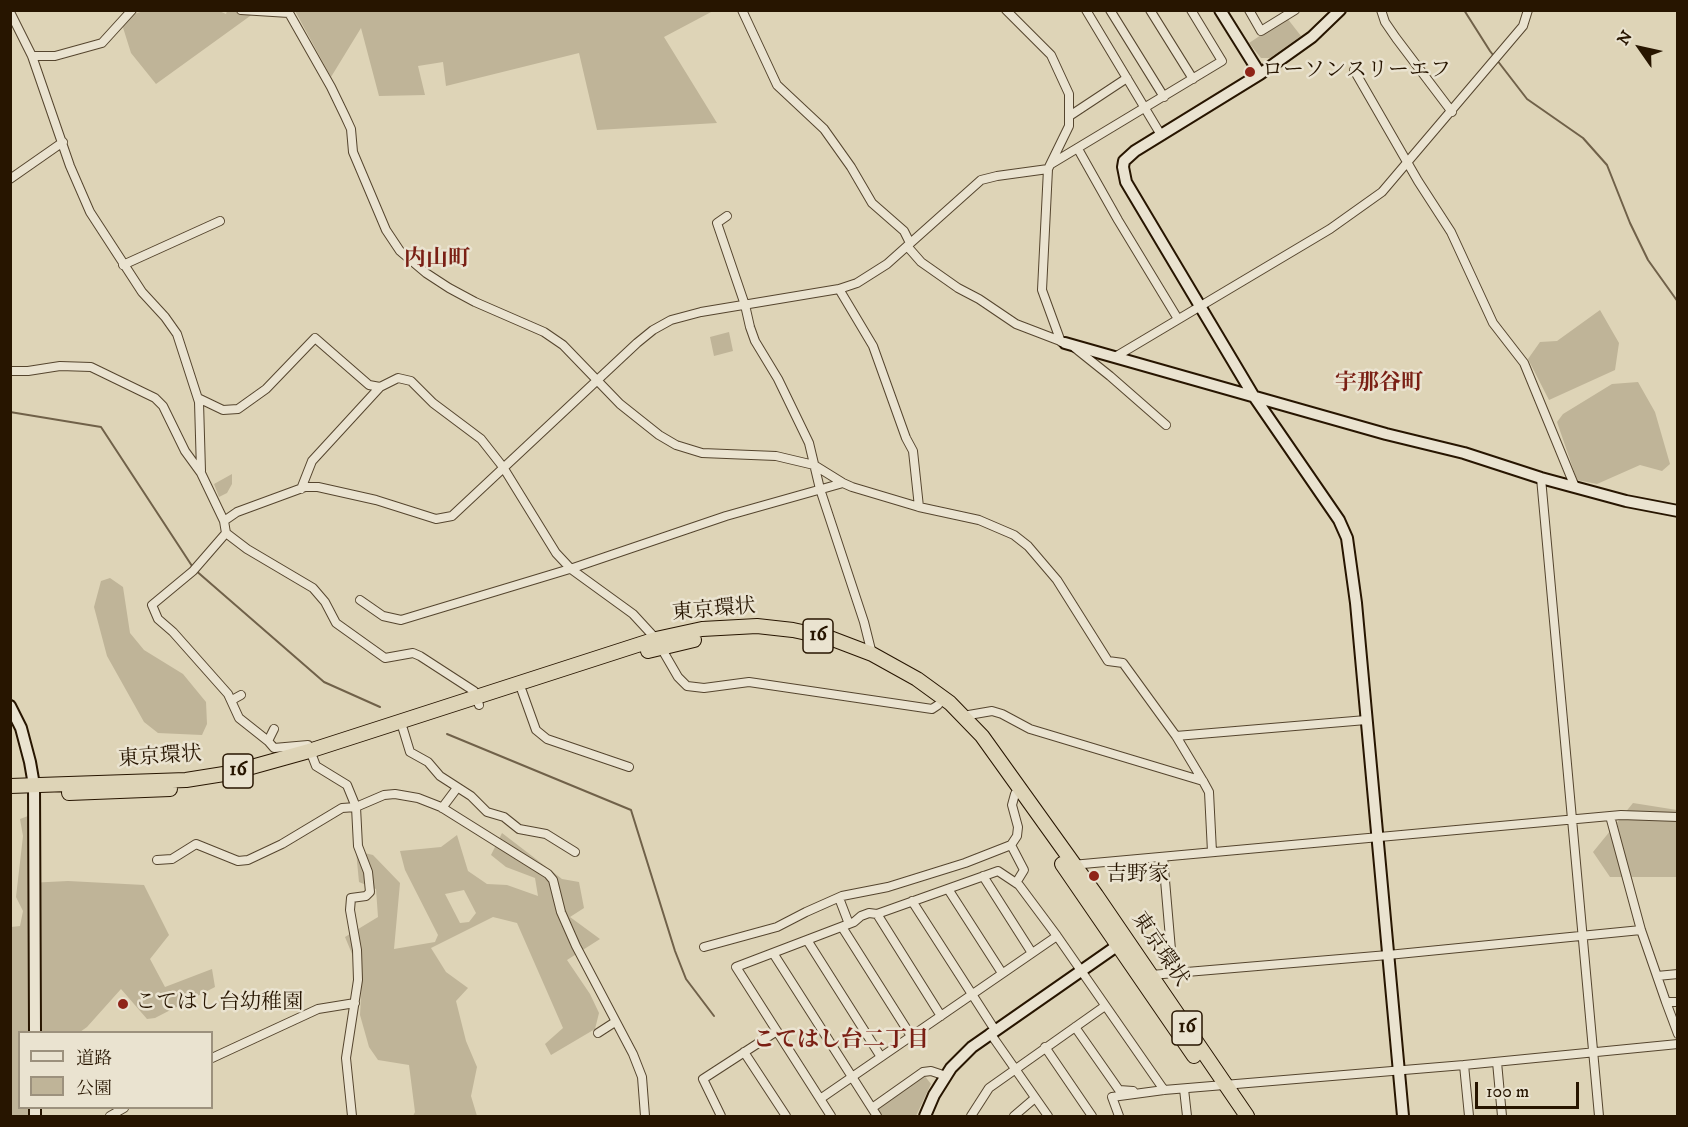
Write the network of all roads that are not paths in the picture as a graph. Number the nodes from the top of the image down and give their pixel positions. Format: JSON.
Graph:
{"nodes":[{"id":1,"x":132,"y":10,"type":"edge"},
{"id":2,"x":241,"y":10,"type":"edge"},
{"id":3,"x":742,"y":10,"type":"edge"},
{"id":4,"x":1006,"y":10,"type":"edge"},
{"id":5,"x":1086,"y":10,"type":"edge"},
{"id":6,"x":1110,"y":10,"type":"edge"},
{"id":7,"x":1150,"y":10,"type":"edge"},
{"id":8,"x":1191,"y":10,"type":"edge"},
{"id":9,"x":1249,"y":10,"type":"edge"},
{"id":10,"x":1295,"y":10,"type":"edge"},
{"id":11,"x":1340,"y":10,"type":"edge"},
{"id":12,"x":1381,"y":10,"type":"edge"},
{"id":13,"x":1528,"y":10,"type":"edge"},
{"id":14,"x":10,"y":12,"type":"edge"},
{"id":15,"x":1226,"y":13,"type":"edge"},
{"id":16,"x":32,"y":56,"type":"junction"},
{"id":17,"x":1354,"y":69,"type":"dead end"},
{"id":18,"x":1260,"y":74,"type":"junction"},
{"id":19,"x":1127,"y":78,"type":"junction"},
{"id":20,"x":1193,"y":79,"type":"junction"},
{"id":21,"x":1164,"y":97,"type":"junction"},
{"id":22,"x":1145,"y":109,"type":"junction"},
{"id":23,"x":1452,"y":112,"type":"junction"},
{"id":24,"x":1071,"y":115,"type":"junction"},
{"id":25,"x":1161,"y":135,"type":"junction"},
{"id":26,"x":63,"y":142,"type":"junction"},
{"id":27,"x":1078,"y":148,"type":"junction"},
{"id":28,"x":1408,"y":162,"type":"junction"},
{"id":29,"x":1050,"y":167,"type":"junction"},
{"id":30,"x":10,"y":179,"type":"edge"},
{"id":31,"x":727,"y":216,"type":"dead end"},
{"id":32,"x":220,"y":221,"type":"dead end"},
{"id":33,"x":909,"y":244,"type":"junction"},
{"id":34,"x":123,"y":265,"type":"junction"},
{"id":35,"x":839,"y":289,"type":"junction"},
{"id":36,"x":745,"y":305,"type":"junction"},
{"id":37,"x":1201,"y":306,"type":"junction"},
{"id":38,"x":1178,"y":319,"type":"junction"},
{"id":39,"x":1065,"y":343,"type":"junction"},
{"id":40,"x":1115,"y":357,"type":"junction"},
{"id":41,"x":10,"y":371,"type":"edge"},
{"id":42,"x":597,"y":380,"type":"junction"},
{"id":43,"x":380,"y":387,"type":"junction"},
{"id":44,"x":1253,"y":395,"type":"junction"},
{"id":45,"x":198,"y":398,"type":"junction"},
{"id":46,"x":1166,"y":425,"type":"dead end"},
{"id":47,"x":814,"y":465,"type":"junction"},
{"id":48,"x":503,"y":467,"type":"junction"},
{"id":49,"x":201,"y":473,"type":"junction"},
{"id":50,"x":1541,"y":478,"type":"junction"},
{"id":51,"x":843,"y":483,"type":"junction"},
{"id":52,"x":1575,"y":487,"type":"junction"},
{"id":53,"x":301,"y":489,"type":"junction"},
{"id":54,"x":820,"y":489,"type":"junction"},
{"id":55,"x":919,"y":507,"type":"junction"},
{"id":56,"x":1677,"y":511,"type":"edge"},
{"id":57,"x":224,"y":522,"type":"junction"},
{"id":58,"x":226,"y":533,"type":"junction"},
{"id":59,"x":571,"y":569,"type":"junction"},
{"id":60,"x":360,"y":600,"type":"dead end"},
{"id":61,"x":658,"y":643,"type":"junction"},
{"id":62,"x":872,"y":654,"type":"junction"},
{"id":63,"x":522,"y":691,"type":"junction"},
{"id":64,"x":241,"y":695,"type":"dead end"},
{"id":65,"x":232,"y":700,"type":"junction"},
{"id":66,"x":478,"y":701,"type":"junction"},
{"id":67,"x":938,"y":705,"type":"junction"},
{"id":68,"x":10,"y":706,"type":"edge"},
{"id":69,"x":963,"y":716,"type":"junction"},
{"id":70,"x":1366,"y":720,"type":"junction"},
{"id":71,"x":274,"y":729,"type":"dead end"},
{"id":72,"x":403,"y":729,"type":"junction"},
{"id":73,"x":1176,"y":736,"type":"junction"},
{"id":74,"x":268,"y":741,"type":"junction"},
{"id":75,"x":312,"y":755,"type":"junction"},
{"id":76,"x":629,"y":767,"type":"dead end"},
{"id":77,"x":1203,"y":781,"type":"junction"},
{"id":78,"x":10,"y":786,"type":"edge"},
{"id":79,"x":457,"y":788,"type":"junction"},
{"id":80,"x":34,"y":789,"type":"junction"},
{"id":81,"x":10,"y":795,"type":"edge"},
{"id":82,"x":1015,"y":795,"type":"junction"},
{"id":83,"x":356,"y":807,"type":"junction"},
{"id":84,"x":442,"y":808,"type":"junction"},
{"id":85,"x":1610,"y":816,"type":"junction"},
{"id":86,"x":1677,"y":817,"type":"edge"},
{"id":87,"x":1572,"y":819,"type":"junction"},
{"id":88,"x":1377,"y":838,"type":"junction"},
{"id":89,"x":1011,"y":845,"type":"junction"},
{"id":90,"x":575,"y":852,"type":"dead end"},
{"id":91,"x":1212,"y":852,"type":"junction"},
{"id":92,"x":1163,"y":857,"type":"junction"},
{"id":93,"x":157,"y":860,"type":"dead end"},
{"id":94,"x":1069,"y":866,"type":"junction"},
{"id":95,"x":983,"y":876,"type":"junction"},
{"id":96,"x":1016,"y":883,"type":"junction"},
{"id":97,"x":948,"y":889,"type":"junction"},
{"id":98,"x":839,"y":898,"type":"junction"},
{"id":99,"x":912,"y":901,"type":"junction"},
{"id":100,"x":877,"y":914,"type":"junction"},
{"id":101,"x":845,"y":925,"type":"junction"},
{"id":102,"x":1641,"y":930,"type":"junction"},
{"id":103,"x":1057,"y":936,"type":"junction"},
{"id":104,"x":1582,"y":936,"type":"junction"},
{"id":105,"x":807,"y":940,"type":"junction"},
{"id":106,"x":1122,"y":943,"type":"junction"},
{"id":107,"x":704,"y":947,"type":"dead end"},
{"id":108,"x":773,"y":953,"type":"junction"},
{"id":109,"x":1032,"y":953,"type":"junction"},
{"id":110,"x":1388,"y":955,"type":"junction"},
{"id":111,"x":1081,"y":971,"type":"junction"},
{"id":112,"x":1173,"y":973,"type":"junction"},
{"id":113,"x":1002,"y":974,"type":"junction"},
{"id":114,"x":1677,"y":974,"type":"edge"},
{"id":115,"x":1151,"y":975,"type":"junction"},
{"id":116,"x":1657,"y":976,"type":"junction"},
{"id":117,"x":971,"y":994,"type":"junction"},
{"id":118,"x":1666,"y":1002,"type":"junction"},
{"id":119,"x":1677,"y":1002,"type":"edge"},
{"id":120,"x":355,"y":1003,"type":"junction"},
{"id":121,"x":1105,"y":1006,"type":"junction"},
{"id":122,"x":941,"y":1016,"type":"junction"},
{"id":123,"x":615,"y":1022,"type":"junction"},
{"id":124,"x":1075,"y":1027,"type":"junction"},
{"id":125,"x":35,"y":1031,"type":"edge"},
{"id":126,"x":777,"y":1031,"type":"junction"},
{"id":127,"x":992,"y":1032,"type":"junction"},
{"id":128,"x":598,"y":1033,"type":"dead end"},
{"id":129,"x":1677,"y":1034,"type":"edge"},
{"id":130,"x":911,"y":1036,"type":"junction"},
{"id":131,"x":1677,"y":1044,"type":"edge"},
{"id":132,"x":1045,"y":1047,"type":"junction"},
{"id":133,"x":744,"y":1052,"type":"junction"},
{"id":134,"x":1593,"y":1053,"type":"junction"},
{"id":135,"x":881,"y":1057,"type":"junction"},
{"id":136,"x":213,"y":1058,"type":"edge"},
{"id":137,"x":1497,"y":1062,"type":"junction"},
{"id":138,"x":1464,"y":1065,"type":"junction"},
{"id":139,"x":1015,"y":1068,"type":"junction"},
{"id":140,"x":1399,"y":1071,"type":"junction"},
{"id":141,"x":946,"y":1076,"type":"junction"},
{"id":142,"x":852,"y":1077,"type":"junction"},
{"id":143,"x":1220,"y":1086,"type":"junction"},
{"id":144,"x":1184,"y":1089,"type":"junction"},
{"id":145,"x":1164,"y":1090,"type":"junction"},
{"id":146,"x":1137,"y":1094,"type":"junction"},
{"id":147,"x":1035,"y":1098,"type":"junction"},
{"id":148,"x":820,"y":1099,"type":"junction"},
{"id":149,"x":872,"y":1108,"type":"junction"},
{"id":150,"x":352,"y":1116,"type":"edge"},
{"id":151,"x":645,"y":1116,"type":"edge"},
{"id":152,"x":721,"y":1116,"type":"edge"},
{"id":153,"x":786,"y":1116,"type":"edge"},
{"id":154,"x":831,"y":1116,"type":"edge"},
{"id":155,"x":877,"y":1116,"type":"edge"},
{"id":156,"x":925,"y":1116,"type":"edge"},
{"id":157,"x":971,"y":1116,"type":"edge"},
{"id":158,"x":1014,"y":1116,"type":"edge"},
{"id":159,"x":1048,"y":1116,"type":"edge"},
{"id":160,"x":1092,"y":1116,"type":"edge"},
{"id":161,"x":1119,"y":1116,"type":"edge"},
{"id":162,"x":1187,"y":1116,"type":"edge"},
{"id":163,"x":1236,"y":1116,"type":"edge"},
{"id":164,"x":1247,"y":1116,"type":"edge"},
{"id":165,"x":1403,"y":1116,"type":"edge"},
{"id":166,"x":1469,"y":1116,"type":"edge"},
{"id":167,"x":1502,"y":1116,"type":"edge"},
{"id":168,"x":1599,"y":1116,"type":"edge"}],
"edges":[{"from":1,"to":16,"type":"street"},
{"from":2,"to":42,"type":"street"},
{"from":3,"to":33,"type":"street"},
{"from":4,"to":24,"type":"street"},
{"from":5,"to":19,"type":"street"},
{"from":6,"to":21,"type":"street"},
{"from":7,"to":20,"type":"street"},
{"from":8,"to":20,"type":"street"},
{"from":9,"to":10,"type":"street"},
{"from":11,"to":18,"type":"street"},
{"from":12,"to":23,"type":"street"},
{"from":13,"to":23,"type":"street"},
{"from":14,"to":16,"type":"street"},
{"from":15,"to":18,"type":"street"},
{"from":16,"to":26,"type":"street"},
{"from":17,"to":28,"type":"street"},
{"from":18,"to":25,"type":"street"},
{"from":19,"to":22,"type":"street"},
{"from":19,"to":24,"type":"street"},
{"from":20,"to":21,"type":"street"},
{"from":21,"to":22,"type":"street"},
{"from":22,"to":25,"type":"street"},
{"from":22,"to":27,"type":"street"},
{"from":23,"to":28,"type":"street"},
{"from":24,"to":29,"type":"street"},
{"from":25,"to":37,"type":"street"},
{"from":26,"to":30,"type":"street"},
{"from":26,"to":34,"type":"street"},
{"from":27,"to":29,"type":"street"},
{"from":27,"to":38,"type":"street"},
{"from":28,"to":37,"type":"street"},
{"from":28,"to":52,"type":"street"},
{"from":29,"to":33,"type":"street"},
{"from":29,"to":39,"type":"street"},
{"from":31,"to":36,"type":"street"},
{"from":32,"to":34,"type":"street"},
{"from":33,"to":35,"type":"street"},
{"from":33,"to":39,"type":"street"},
{"from":34,"to":45,"type":"street"},
{"from":35,"to":36,"type":"street"},
{"from":35,"to":55,"type":"street"},
{"from":36,"to":42,"type":"street"},
{"from":36,"to":47,"type":"street"},
{"from":37,"to":38,"type":"street"},
{"from":37,"to":44,"type":"street"},
{"from":38,"to":40,"type":"street"},
{"from":39,"to":40,"type":"street"},
{"from":39,"to":46,"type":"street"},
{"from":40,"to":44,"type":"street"},
{"from":41,"to":49,"type":"street"},
{"from":42,"to":47,"type":"street"},
{"from":42,"to":48,"type":"street"},
{"from":43,"to":45,"type":"street"},
{"from":43,"to":48,"type":"street"},
{"from":43,"to":53,"type":"street"},
{"from":44,"to":50,"type":"street"},
{"from":44,"to":70,"type":"street"},
{"from":45,"to":49,"type":"street"},
{"from":47,"to":51,"type":"street"},
{"from":47,"to":54,"type":"street"},
{"from":48,"to":53,"type":"street"},
{"from":48,"to":59,"type":"street"},
{"from":49,"to":57,"type":"street"},
{"from":50,"to":52,"type":"street"},
{"from":50,"to":87,"type":"street"},
{"from":51,"to":54,"type":"street"},
{"from":51,"to":55,"type":"street"},
{"from":52,"to":56,"type":"street"},
{"from":53,"to":57,"type":"street"},
{"from":54,"to":59,"type":"street"},
{"from":54,"to":62,"type":"street"},
{"from":55,"to":73,"type":"street"},
{"from":57,"to":58,"type":"street"},
{"from":58,"to":65,"type":"street"},
{"from":58,"to":66,"type":"street"},
{"from":59,"to":60,"type":"street"},
{"from":59,"to":61,"type":"street"},
{"from":61,"to":62,"type":"highway","name":"東京環状","number":"16"},
{"from":61,"to":63,"type":"highway","name":"東京環状","number":"16"},
{"from":61,"to":66,"type":"highway","name":"東京環状","number":"16"},
{"from":61,"to":67,"type":"highway","name":"東京環状","number":"16"},
{"from":61,"to":67,"type":"street"},
{"from":62,"to":69,"type":"highway","name":"東京環状","number":"16"},
{"from":63,"to":66,"type":"highway","name":"東京環状","number":"16"},
{"from":63,"to":76,"type":"street"},
{"from":64,"to":65,"type":"street"},
{"from":65,"to":74,"type":"street"},
{"from":66,"to":72,"type":"highway","name":"東京環状","number":"16"},
{"from":66,"to":75,"type":"highway","name":"東京環状","number":"16"},
{"from":67,"to":82,"type":"highway","name":"東京環状","number":"16"},
{"from":68,"to":80,"type":"street"},
{"from":69,"to":77,"type":"street"},
{"from":69,"to":94,"type":"highway","name":"東京環状","number":"16"},
{"from":70,"to":73,"type":"street"},
{"from":70,"to":88,"type":"street"},
{"from":71,"to":74,"type":"street"},
{"from":72,"to":75,"type":"highway","name":"東京環状","number":"16"},
{"from":72,"to":79,"type":"street"},
{"from":73,"to":77,"type":"street"},
{"from":74,"to":75,"type":"street"},
{"from":75,"to":80,"type":"highway","name":"東京環状","number":"16"},
{"from":75,"to":83,"type":"street"},
{"from":77,"to":91,"type":"street"},
{"from":78,"to":80,"type":"highway","name":"東京環状","number":"16"},
{"from":79,"to":84,"type":"street"},
{"from":79,"to":90,"type":"street"},
{"from":80,"to":81,"type":"highway","name":"東京環状","number":"16"},
{"from":80,"to":125,"type":"street"},
{"from":82,"to":89,"type":"street"},
{"from":82,"to":94,"type":"highway","name":"東京環状","number":"16"},
{"from":83,"to":84,"type":"street"},
{"from":83,"to":93,"type":"street"},
{"from":83,"to":120,"type":"street"},
{"from":84,"to":123,"type":"street"},
{"from":85,"to":86,"type":"street"},
{"from":85,"to":87,"type":"street"},
{"from":85,"to":102,"type":"street"},
{"from":87,"to":88,"type":"street"},
{"from":87,"to":104,"type":"street"},
{"from":88,"to":91,"type":"street"},
{"from":88,"to":110,"type":"street"},
{"from":89,"to":96,"type":"street"},
{"from":89,"to":98,"type":"street"},
{"from":91,"to":92,"type":"street"},
{"from":92,"to":94,"type":"street"},
{"from":92,"to":112,"type":"street"},
{"from":94,"to":106,"type":"highway","name":"東京環状","number":"16"},
{"from":95,"to":96,"type":"street"},
{"from":95,"to":97,"type":"street"},
{"from":95,"to":109,"type":"street"},
{"from":96,"to":103,"type":"street"},
{"from":97,"to":99,"type":"street"},
{"from":97,"to":113,"type":"street"},
{"from":98,"to":101,"type":"street"},
{"from":98,"to":107,"type":"street"},
{"from":99,"to":100,"type":"street"},
{"from":99,"to":117,"type":"street"},
{"from":100,"to":101,"type":"street"},
{"from":100,"to":122,"type":"street"},
{"from":101,"to":105,"type":"street"},
{"from":101,"to":130,"type":"street"},
{"from":102,"to":104,"type":"street"},
{"from":102,"to":116,"type":"street"},
{"from":103,"to":109,"type":"street"},
{"from":103,"to":111,"type":"street"},
{"from":104,"to":110,"type":"street"},
{"from":104,"to":134,"type":"street"},
{"from":105,"to":108,"type":"street"},
{"from":105,"to":135,"type":"street"},
{"from":106,"to":111,"type":"street"},
{"from":106,"to":115,"type":"highway","name":"東京環状","number":"16"},
{"from":106,"to":143,"type":"highway","name":"東京環状","number":"16"},
{"from":108,"to":126,"type":"street"},
{"from":108,"to":142,"type":"street"},
{"from":109,"to":113,"type":"street"},
{"from":110,"to":112,"type":"street"},
{"from":110,"to":140,"type":"street"},
{"from":111,"to":121,"type":"street"},
{"from":111,"to":127,"type":"street"},
{"from":112,"to":115,"type":"street"},
{"from":113,"to":117,"type":"street"},
{"from":114,"to":116,"type":"street"},
{"from":115,"to":143,"type":"highway","name":"東京環状","number":"16"},
{"from":116,"to":118,"type":"street"},
{"from":117,"to":122,"type":"street"},
{"from":117,"to":127,"type":"street"},
{"from":118,"to":119,"type":"street"},
{"from":118,"to":129,"type":"street"},
{"from":120,"to":136,"type":"street"},
{"from":120,"to":150,"type":"street"},
{"from":121,"to":124,"type":"street"},
{"from":121,"to":145,"type":"street"},
{"from":122,"to":130,"type":"street"},
{"from":123,"to":128,"type":"street"},
{"from":123,"to":151,"type":"street"},
{"from":124,"to":132,"type":"street"},
{"from":124,"to":146,"type":"street"},
{"from":126,"to":133,"type":"street"},
{"from":126,"to":148,"type":"street"},
{"from":127,"to":139,"type":"street"},
{"from":127,"to":141,"type":"street"},
{"from":130,"to":135,"type":"street"},
{"from":131,"to":134,"type":"street"},
{"from":132,"to":139,"type":"street"},
{"from":132,"to":160,"type":"street"},
{"from":133,"to":152,"type":"street"},
{"from":133,"to":153,"type":"street"},
{"from":134,"to":137,"type":"street"},
{"from":134,"to":168,"type":"street"},
{"from":135,"to":142,"type":"street"},
{"from":137,"to":138,"type":"street"},
{"from":137,"to":167,"type":"street"},
{"from":138,"to":140,"type":"street"},
{"from":138,"to":166,"type":"street"},
{"from":139,"to":147,"type":"street"},
{"from":139,"to":157,"type":"street"},
{"from":140,"to":143,"type":"street"},
{"from":140,"to":165,"type":"street"},
{"from":141,"to":149,"type":"street"},
{"from":141,"to":156,"type":"street"},
{"from":142,"to":148,"type":"street"},
{"from":142,"to":149,"type":"street"},
{"from":143,"to":144,"type":"street"},
{"from":143,"to":163,"type":"highway","name":"東京環状","number":"16"},
{"from":143,"to":164,"type":"highway","name":"東京環状","number":"16"},
{"from":144,"to":145,"type":"street"},
{"from":144,"to":162,"type":"street"},
{"from":145,"to":146,"type":"street"},
{"from":146,"to":161,"type":"street"},
{"from":147,"to":158,"type":"street"},
{"from":147,"to":159,"type":"street"},
{"from":148,"to":154,"type":"street"},
{"from":149,"to":155,"type":"street"}]}
